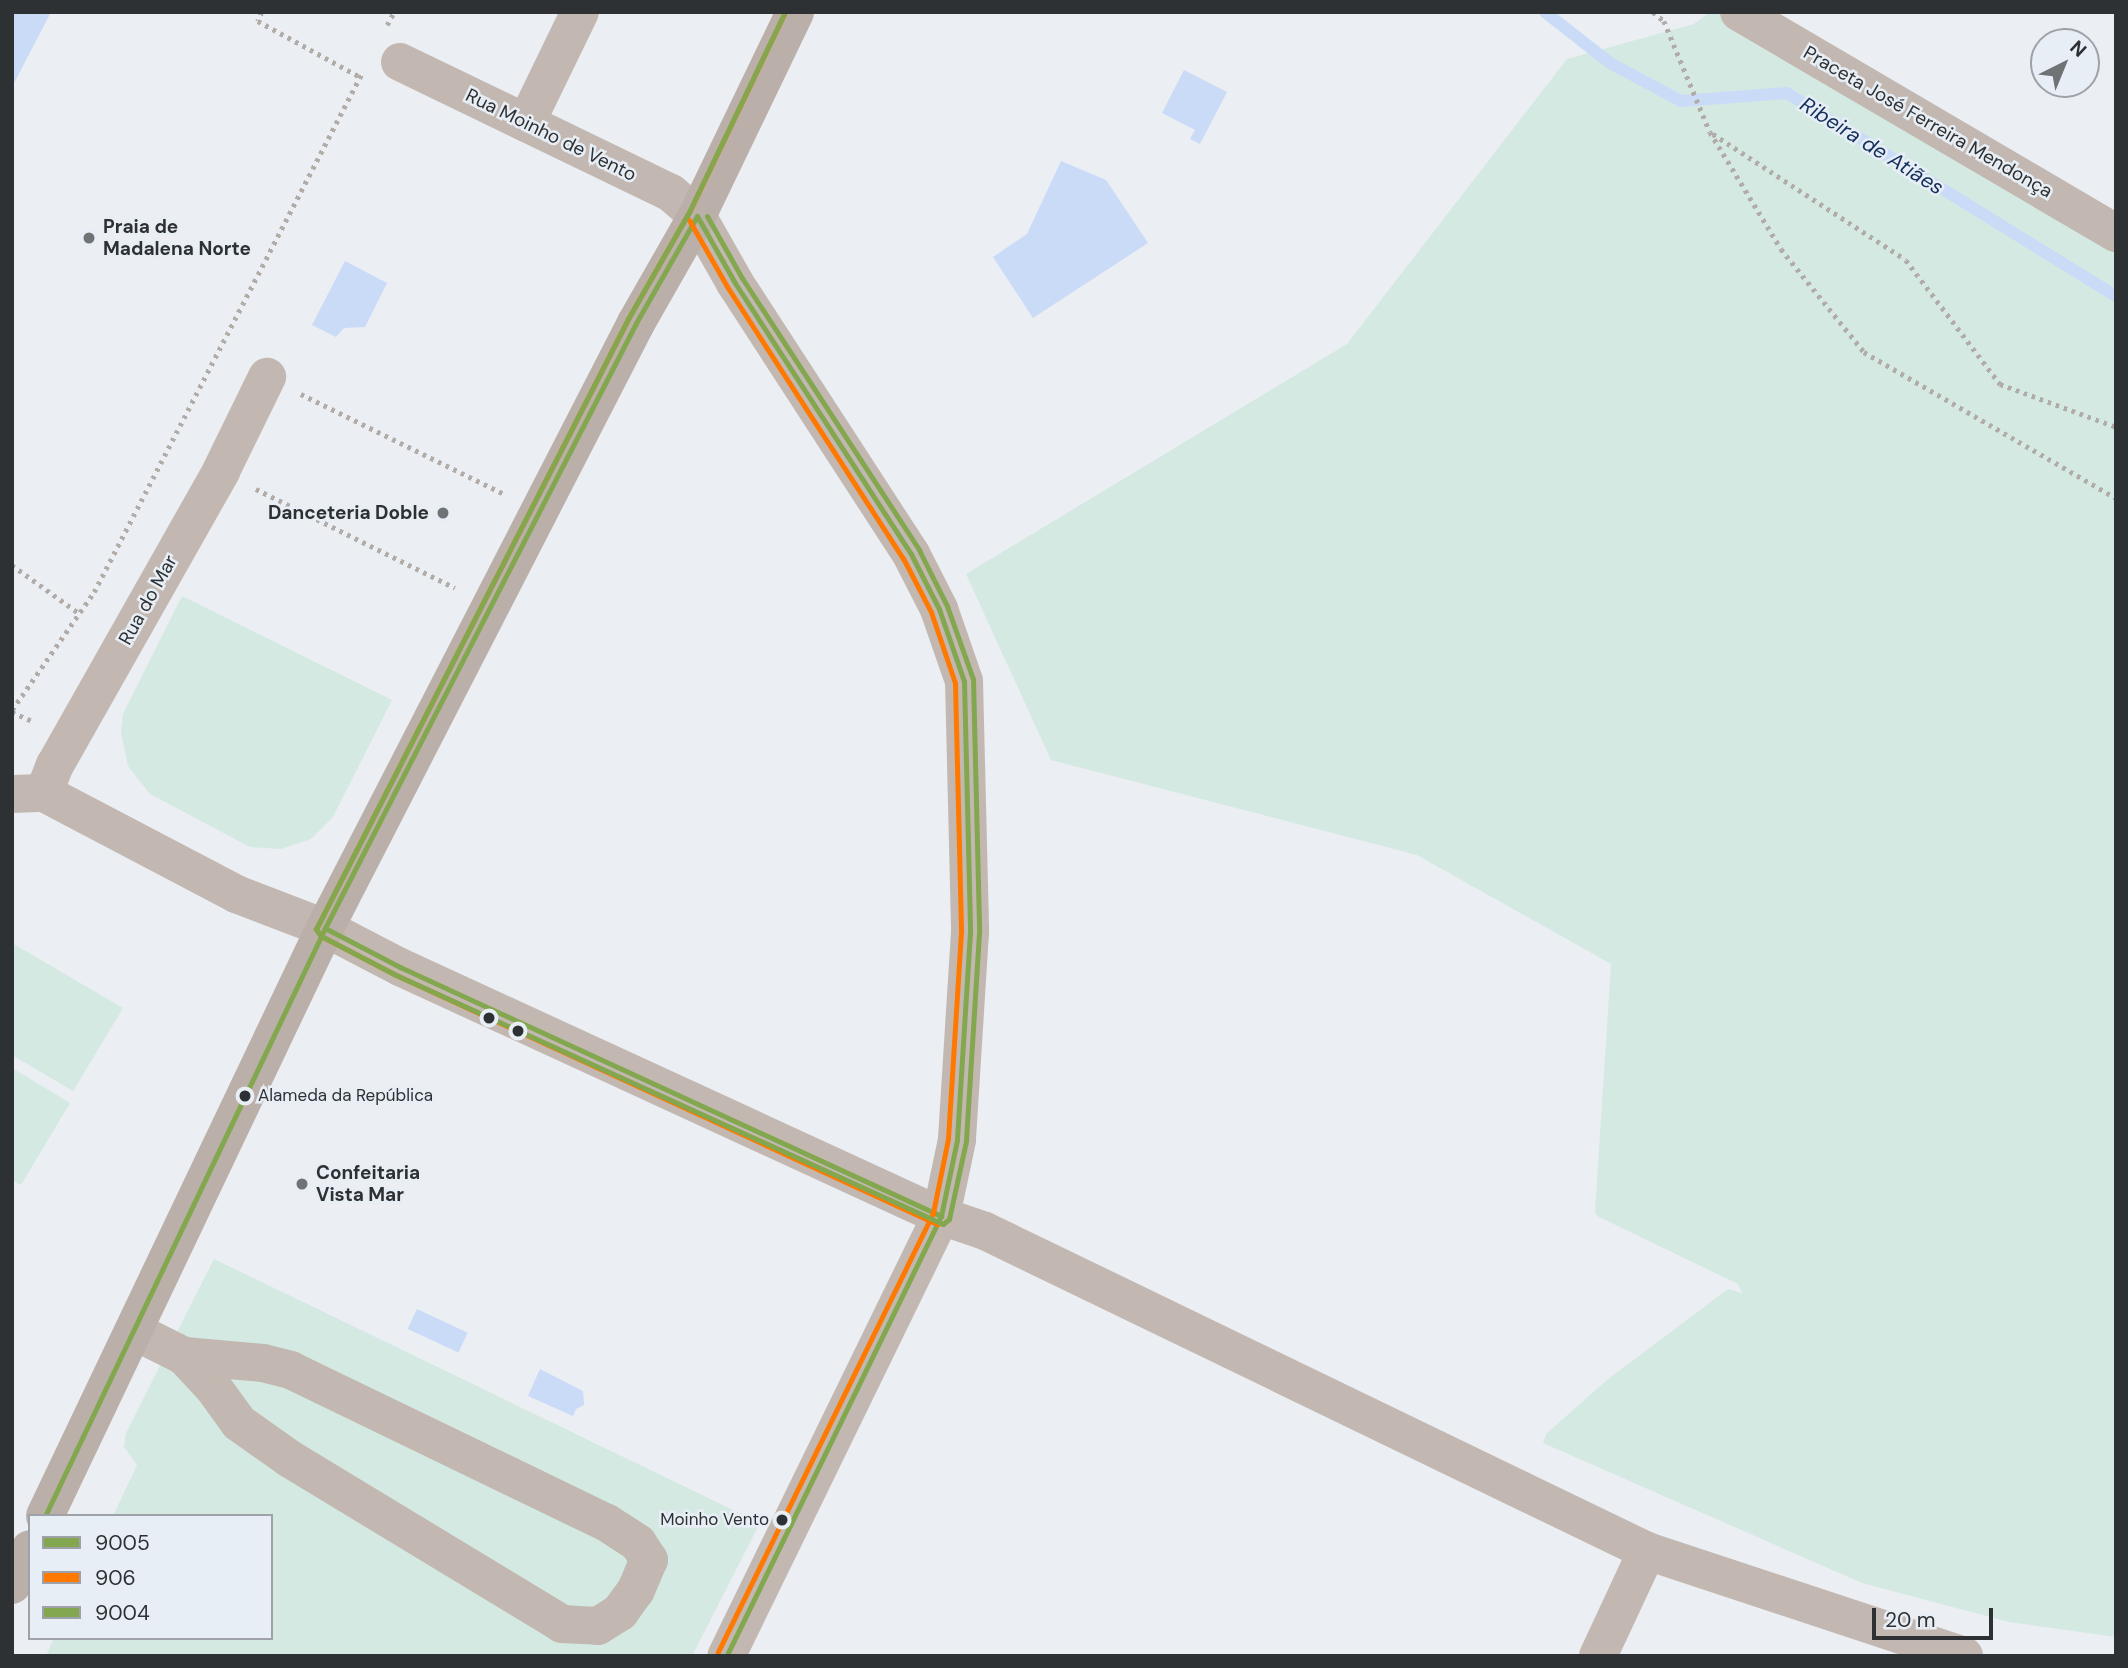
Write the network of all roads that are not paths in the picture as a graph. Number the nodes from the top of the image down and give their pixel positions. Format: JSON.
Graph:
{"nodes":[{"id":1,"x":580,"y":12,"type":"edge"},
{"id":2,"x":795,"y":12,"type":"edge"},
{"id":3,"x":1739,"y":12,"type":"edge"},
{"id":4,"x":383,"y":54,"type":"road end"},
{"id":5,"x":526,"y":123,"type":"junction"},
{"id":6,"x":697,"y":216,"type":"junction"},
{"id":7,"x":2116,"y":233,"type":"edge"},
{"id":8,"x":267,"y":377,"type":"road end"},
{"id":9,"x":28,"y":794,"type":"edge"},
{"id":10,"x":325,"y":928,"type":"junction"},
{"id":11,"x":941,"y":1216,"type":"junction"},
{"id":12,"x":134,"y":1331,"type":"junction"},
{"id":13,"x":184,"y":1356,"type":"junction"},
{"id":14,"x":47,"y":1514,"type":"edge"},
{"id":15,"x":1647,"y":1551,"type":"junction"},
{"id":16,"x":28,"y":1553,"type":"edge"},
{"id":17,"x":12,"y":1585,"type":"edge"},
{"id":18,"x":726,"y":1656,"type":"edge"},
{"id":19,"x":1598,"y":1656,"type":"edge"},
{"id":20,"x":1964,"y":1656,"type":"edge"}],
"edges":[{"from":1,"to":5,"type":"street"},
{"from":2,"to":6,"type":"main road"},
{"from":3,"to":7,"type":"street","name":"Praceta José Ferreira Mendonça"},
{"from":4,"to":5,"type":"street","name":"Rua Moinho de Vento"},
{"from":5,"to":6,"type":"street","name":"Rua Moinho de Vento"},
{"from":6,"to":10,"type":"main road"},
{"from":6,"to":11,"type":"street","name":"Rua Moinho de Vento"},
{"from":8,"to":9,"type":"street","name":"Rua do Mar"},
{"from":9,"to":10,"type":"street"},
{"from":10,"to":11,"type":"street"},
{"from":10,"to":12,"type":"main road"},
{"from":11,"to":15,"type":"street"},
{"from":11,"to":18,"type":"street","name":"Rua Moinho de Vento"},
{"from":12,"to":13,"type":"street"},
{"from":12,"to":14,"type":"main road"},
{"from":13,"to":13,"type":"street"},
{"from":15,"to":19,"type":"street"},
{"from":15,"to":20,"type":"street"},
{"from":16,"to":17,"type":"main road"}]}
